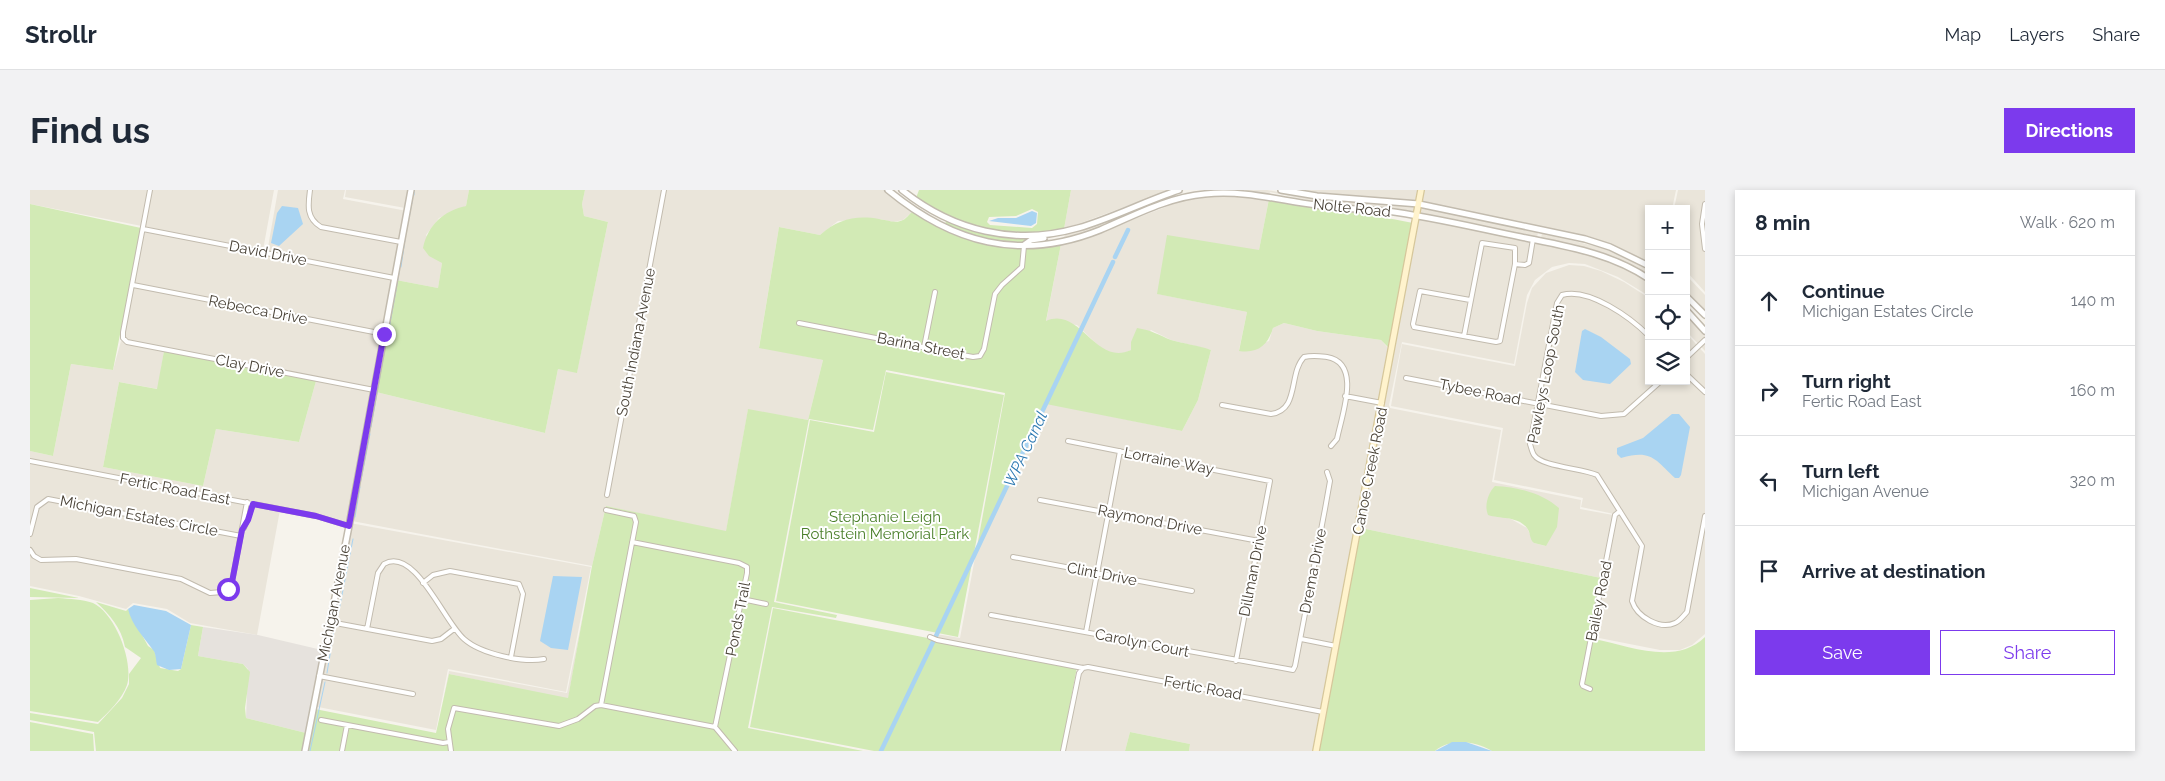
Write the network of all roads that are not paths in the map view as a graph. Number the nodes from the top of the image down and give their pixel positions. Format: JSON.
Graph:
{"nodes":[{"id":1,"x":150,"y":190,"type":"edge"},
{"id":2,"x":310,"y":190,"type":"edge"},
{"id":3,"x":411,"y":190,"type":"edge"},
{"id":4,"x":664,"y":190,"type":"edge"},
{"id":5,"x":888,"y":190,"type":"edge"},
{"id":6,"x":902,"y":190,"type":"edge"},
{"id":7,"x":1179,"y":190,"type":"edge"},
{"id":8,"x":1281,"y":190,"type":"edge"},
{"id":9,"x":1422,"y":190,"type":"edge"},
{"id":10,"x":1163,"y":195,"type":"junction"},
{"id":11,"x":1144,"y":202,"type":"junction"},
{"id":12,"x":1419,"y":204,"type":"junction"},
{"id":13,"x":1705,"y":204,"type":"edge"},
{"id":14,"x":1156,"y":207,"type":"junction"},
{"id":15,"x":1139,"y":214,"type":"junction"},
{"id":16,"x":1417,"y":216,"type":"junction"},
{"id":17,"x":143,"y":229,"type":"junction"},
{"id":18,"x":1540,"y":230,"type":"junction"},
{"id":19,"x":1066,"y":231,"type":"junction"},
{"id":20,"x":1536,"y":240,"type":"junction"},
{"id":21,"x":401,"y":242,"type":"junction"},
{"id":22,"x":1024,"y":246,"type":"junction"},
{"id":23,"x":1705,"y":249,"type":"edge"},
{"id":24,"x":1515,"y":264,"type":"junction"},
{"id":25,"x":1645,"y":264,"type":"edge"},
{"id":26,"x":1645,"y":277,"type":"edge"},
{"id":27,"x":394,"y":278,"type":"junction"},
{"id":28,"x":132,"y":285,"type":"junction"},
{"id":29,"x":935,"y":292,"type":"dead end"},
{"id":30,"x":1470,"y":300,"type":"junction"},
{"id":31,"x":1690,"y":300,"type":"edge"},
{"id":32,"x":1690,"y":314,"type":"edge"},
{"id":33,"x":1705,"y":315,"type":"edge"},
{"id":34,"x":799,"y":322,"type":"dead end"},
{"id":35,"x":1705,"y":330,"type":"edge"},
{"id":36,"x":1645,"y":332,"type":"edge"},
{"id":37,"x":384,"y":334,"type":"junction"},
{"id":38,"x":1464,"y":336,"type":"junction"},
{"id":39,"x":1705,"y":340,"type":"edge"},
{"id":40,"x":924,"y":347,"type":"junction"},
{"id":41,"x":1690,"y":354,"type":"edge"},
{"id":42,"x":1406,"y":378,"type":"dead end"},
{"id":43,"x":1690,"y":378,"type":"edge"},
{"id":44,"x":1657,"y":385,"type":"edge"},
{"id":45,"x":374,"y":390,"type":"junction"},
{"id":46,"x":1705,"y":392,"type":"edge"},
{"id":47,"x":1345,"y":396,"type":"junction"},
{"id":48,"x":1382,"y":403,"type":"junction"},
{"id":49,"x":1537,"y":403,"type":"junction"},
{"id":50,"x":1222,"y":405,"type":"dead end"},
{"id":51,"x":1068,"y":441,"type":"dead end"},
{"id":52,"x":1331,"y":446,"type":"dead end"},
{"id":53,"x":1120,"y":451,"type":"junction"},
{"id":54,"x":30,"y":461,"type":"edge"},
{"id":55,"x":1327,"y":472,"type":"dead end"},
{"id":56,"x":1270,"y":481,"type":"joint"},
{"id":57,"x":607,"y":495,"type":"dead end"},
{"id":58,"x":1040,"y":500,"type":"dead end"},
{"id":59,"x":246,"y":502,"type":"junction"},
{"id":60,"x":253,"y":504,"type":"junction"},
{"id":61,"x":606,"y":510,"type":"dead end"},
{"id":62,"x":1620,"y":511,"type":"junction"},
{"id":63,"x":1109,"y":512,"type":"junction"},
{"id":64,"x":1705,"y":516,"type":"edge"},
{"id":65,"x":349,"y":526,"type":"junction"},
{"id":66,"x":242,"y":530,"type":"junction"},
{"id":67,"x":30,"y":534,"type":"edge"},
{"id":68,"x":241,"y":536,"type":"junction"},
{"id":69,"x":1259,"y":541,"type":"junction"},
{"id":70,"x":632,"y":542,"type":"junction"},
{"id":71,"x":30,"y":550,"type":"edge"},
{"id":72,"x":1012,"y":557,"type":"dead end"},
{"id":73,"x":1098,"y":574,"type":"junction"},
{"id":74,"x":423,"y":583,"type":"junction"},
{"id":75,"x":1192,"y":591,"type":"dead end"},
{"id":76,"x":742,"y":599,"type":"junction"},
{"id":77,"x":766,"y":604,"type":"dead end"},
{"id":78,"x":991,"y":615,"type":"dead end"},
{"id":79,"x":330,"y":622,"type":"junction"},
{"id":80,"x":367,"y":629,"type":"junction"},
{"id":81,"x":454,"y":629,"type":"junction"},
{"id":82,"x":1086,"y":632,"type":"junction"},
{"id":83,"x":930,"y":636,"type":"dead end"},
{"id":84,"x":1301,"y":639,"type":"junction"},
{"id":85,"x":1336,"y":646,"type":"junction"},
{"id":86,"x":511,"y":657,"type":"junction"},
{"id":87,"x":544,"y":659,"type":"dead end"},
{"id":88,"x":1236,"y":661,"type":"junction"},
{"id":89,"x":1083,"y":668,"type":"junction"},
{"id":90,"x":1293,"y":670,"type":"joint"},
{"id":91,"x":319,"y":676,"type":"junction"},
{"id":92,"x":1590,"y":689,"type":"dead end"},
{"id":93,"x":413,"y":694,"type":"dead end"},
{"id":94,"x":601,"y":705,"type":"junction"},
{"id":95,"x":1323,"y":712,"type":"junction"},
{"id":96,"x":321,"y":720,"type":"dead end"},
{"id":97,"x":347,"y":725,"type":"junction"},
{"id":98,"x":715,"y":726,"type":"junction"},
{"id":99,"x":449,"y":742,"type":"junction"},
{"id":100,"x":304,"y":751,"type":"edge"},
{"id":101,"x":342,"y":751,"type":"edge"},
{"id":102,"x":450,"y":751,"type":"edge"},
{"id":103,"x":734,"y":751,"type":"edge"},
{"id":104,"x":1063,"y":751,"type":"edge"},
{"id":105,"x":1316,"y":751,"type":"edge"}],
"edges":[{"from":1,"to":17,"type":"street"},
{"from":2,"to":21,"type":"street"},
{"from":3,"to":21,"type":"street","name":"Michigan Avenue"},
{"from":4,"to":57,"type":"street","name":"South Indiana Avenue"},
{"from":5,"to":22,"type":"street","name":"Nolte Road"},
{"from":6,"to":19,"type":"street"},
{"from":7,"to":10,"type":"street"},
{"from":8,"to":12,"type":"street","name":"Nolte Road"},
{"from":9,"to":12,"type":"main road","name":"Canoe Creek Road"},
{"from":10,"to":11,"type":"street"},
{"from":10,"to":14,"type":"street"},
{"from":11,"to":15,"type":"street"},
{"from":11,"to":19,"type":"street"},
{"from":12,"to":16,"type":"main road","name":"Canoe Creek Road"},
{"from":12,"to":18,"type":"street","name":"Nolte Road"},
{"from":13,"to":23,"type":"street"},
{"from":14,"to":15,"type":"street","name":"Nolte Road"},
{"from":14,"to":16,"type":"street","name":"Nolte Road"},
{"from":15,"to":22,"type":"street","name":"Nolte Road"},
{"from":16,"to":20,"type":"street","name":"Nolte Road"},
{"from":16,"to":48,"type":"main road","name":"Canoe Creek Road"},
{"from":17,"to":27,"type":"street","name":"David Drive"},
{"from":17,"to":28,"type":"street"},
{"from":18,"to":20,"type":"street"},
{"from":18,"to":25,"type":"street","name":"Nolte Road"},
{"from":19,"to":22,"type":"street"},
{"from":20,"to":24,"type":"street"},
{"from":20,"to":26,"type":"street","name":"Nolte Road"},
{"from":21,"to":27,"type":"street","name":"Michigan Avenue"},
{"from":22,"to":40,"type":"street","name":"Barina Street"},
{"from":24,"to":30,"type":"street"},
{"from":24,"to":38,"type":"street"},
{"from":27,"to":37,"type":"street","name":"Michigan Avenue"},
{"from":28,"to":37,"type":"street","name":"Rebecca Drive"},
{"from":28,"to":45,"type":"street","name":"Clay Drive"},
{"from":29,"to":40,"type":"street"},
{"from":30,"to":38,"type":"street"},
{"from":30,"to":38,"type":"street"},
{"from":31,"to":33,"type":"street"},
{"from":32,"to":35,"type":"street"},
{"from":34,"to":40,"type":"street","name":"Barina Street"},
{"from":36,"to":49,"type":"street","name":"Pawleys Loop South"},
{"from":37,"to":45,"type":"street","name":"Michigan Avenue"},
{"from":39,"to":41,"type":"street"},
{"from":42,"to":49,"type":"street","name":"Tybee Road"},
{"from":43,"to":46,"type":"street"},
{"from":44,"to":49,"type":"street","name":"Tybee Road"},
{"from":45,"to":65,"type":"street","name":"Michigan Avenue"},
{"from":47,"to":48,"type":"street"},
{"from":47,"to":50,"type":"street"},
{"from":47,"to":52,"type":"street"},
{"from":48,"to":85,"type":"main road","name":"Canoe Creek Road"},
{"from":49,"to":62,"type":"street","name":"Pawleys Loop South"},
{"from":51,"to":53,"type":"street","name":"Lorraine Way"},
{"from":53,"to":56,"type":"street","name":"Lorraine Way"},
{"from":53,"to":63,"type":"street"},
{"from":54,"to":59,"type":"street","name":"Fertic Road East"},
{"from":55,"to":84,"type":"street","name":"Drema Drive"},
{"from":56,"to":69,"type":"street","name":"Dillman Drive"},
{"from":58,"to":63,"type":"street","name":"Raymond Drive"},
{"from":59,"to":60,"type":"street","name":"Fertic Road East"},
{"from":59,"to":66,"type":"street"},
{"from":60,"to":65,"type":"street","name":"Fertic Road East"},
{"from":60,"to":66,"type":"street"},
{"from":61,"to":70,"type":"street"},
{"from":62,"to":64,"type":"street","name":"Pawleys Loop South"},
{"from":62,"to":92,"type":"street","name":"Bailey Road"},
{"from":63,"to":69,"type":"street","name":"Raymond Drive"},
{"from":63,"to":73,"type":"street"},
{"from":65,"to":79,"type":"street","name":"Michigan Avenue"},
{"from":66,"to":68,"type":"street"},
{"from":67,"to":68,"type":"street","name":"Michigan Estates Circle"},
{"from":68,"to":71,"type":"street"},
{"from":69,"to":88,"type":"street","name":"Dillman Drive"},
{"from":70,"to":76,"type":"street","name":"Ponds Trail"},
{"from":70,"to":94,"type":"street"},
{"from":72,"to":73,"type":"street","name":"Clint Drive"},
{"from":73,"to":75,"type":"street","name":"Clint Drive"},
{"from":73,"to":82,"type":"street"},
{"from":74,"to":80,"type":"street"},
{"from":74,"to":81,"type":"street"},
{"from":74,"to":86,"type":"street"},
{"from":76,"to":77,"type":"street"},
{"from":76,"to":98,"type":"street","name":"Ponds Trail"},
{"from":78,"to":82,"type":"street","name":"Carolyn Court"},
{"from":79,"to":80,"type":"street"},
{"from":79,"to":91,"type":"street","name":"Michigan Avenue"},
{"from":80,"to":81,"type":"street"},
{"from":81,"to":86,"type":"street"},
{"from":82,"to":88,"type":"street","name":"Carolyn Court"},
{"from":83,"to":89,"type":"street","name":"Fertic Road"},
{"from":84,"to":85,"type":"street"},
{"from":84,"to":90,"type":"street","name":"Drema Drive"},
{"from":85,"to":95,"type":"main road","name":"Canoe Creek Road"},
{"from":86,"to":87,"type":"street"},
{"from":88,"to":90,"type":"street","name":"Carolyn Court"},
{"from":89,"to":95,"type":"street","name":"Fertic Road"},
{"from":89,"to":104,"type":"street"},
{"from":91,"to":93,"type":"street"},
{"from":91,"to":100,"type":"street","name":"Michigan Avenue"},
{"from":94,"to":98,"type":"street"},
{"from":94,"to":99,"type":"street"},
{"from":95,"to":105,"type":"main road","name":"Canoe Creek Road"},
{"from":96,"to":97,"type":"street"},
{"from":97,"to":99,"type":"street"},
{"from":97,"to":101,"type":"street"},
{"from":98,"to":103,"type":"street"},
{"from":99,"to":102,"type":"street"}]}
